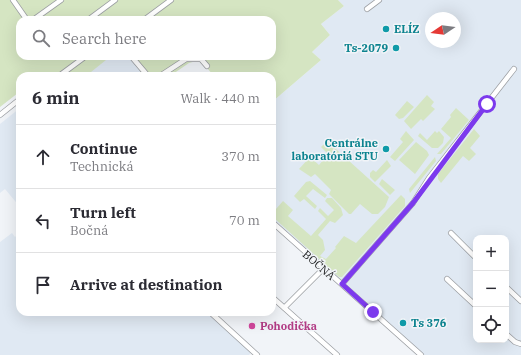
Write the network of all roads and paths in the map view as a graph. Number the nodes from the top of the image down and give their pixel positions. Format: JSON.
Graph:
{"nodes":[{"id":1,"x":13,"y":0,"type":"edge"},
{"id":2,"x":61,"y":0,"type":"edge"},
{"id":3,"x":115,"y":0,"type":"edge"},
{"id":4,"x":171,"y":0,"type":"edge"},
{"id":5,"x":378,"y":0,"type":"edge"},
{"id":6,"x":367,"y":9,"type":"dead end"},
{"id":7,"x":24,"y":16,"type":"edge"},
{"id":8,"x":39,"y":16,"type":"edge"},
{"id":9,"x":93,"y":16,"type":"edge"},
{"id":10,"x":149,"y":16,"type":"edge"},
{"id":11,"x":81,"y":60,"type":"edge"},
{"id":12,"x":134,"y":60,"type":"edge"},
{"id":13,"x":184,"y":60,"type":"edge"},
{"id":14,"x":202,"y":60,"type":"edge"},
{"id":15,"x":207,"y":66,"type":"dead end"},
{"id":16,"x":514,"y":69,"type":"dead end"},
{"id":17,"x":64,"y":72,"type":"edge"},
{"id":18,"x":145,"y":72,"type":"edge"},
{"id":19,"x":166,"y":72,"type":"edge"},
{"id":20,"x":16,"y":102,"type":"edge"},
{"id":21,"x":0,"y":114,"type":"edge"},
{"id":22,"x":276,"y":226,"type":"edge"},
{"id":23,"x":450,"y":233,"type":"dead end"},
{"id":24,"x":473,"y":255,"type":"edge"},
{"id":25,"x":323,"y":269,"type":"junction"},
{"id":26,"x":447,"y":279,"type":"dead end"},
{"id":27,"x":342,"y":284,"type":"junction"},
{"id":28,"x":509,"y":290,"type":"edge"},
{"id":29,"x":276,"y":301,"type":"edge"},
{"id":30,"x":521,"y":301,"type":"edge"},
{"id":31,"x":473,"y":303,"type":"edge"},
{"id":32,"x":284,"y":308,"type":"junction"},
{"id":33,"x":214,"y":316,"type":"edge"},
{"id":34,"x":509,"y":337,"type":"edge"},
{"id":35,"x":521,"y":344,"type":"edge"},
{"id":36,"x":258,"y":355,"type":"edge"},
{"id":37,"x":337,"y":355,"type":"edge"},
{"id":38,"x":421,"y":355,"type":"edge"}],
"edges":[{"from":1,"to":7,"type":"street"},
{"from":2,"to":8,"type":"street"},
{"from":3,"to":9,"type":"street"},
{"from":4,"to":10,"type":"street"},
{"from":5,"to":6,"type":"street"},
{"from":11,"to":17,"type":"street"},
{"from":12,"to":18,"type":"street"},
{"from":13,"to":19,"type":"street"},
{"from":14,"to":15,"type":"street"},
{"from":16,"to":27,"type":"street"},
{"from":20,"to":21,"type":"street"},
{"from":22,"to":25,"type":"street","name":"BOČNÁ"},
{"from":23,"to":24,"type":"street"},
{"from":25,"to":27,"type":"street","name":"BOČNÁ"},
{"from":25,"to":32,"type":"street"},
{"from":26,"to":31,"type":"street"},
{"from":27,"to":38,"type":"street","name":"BOČNÁ"},
{"from":28,"to":30,"type":"street"},
{"from":29,"to":32,"type":"street"},
{"from":32,"to":37,"type":"street"},
{"from":33,"to":36,"type":"street"},
{"from":34,"to":35,"type":"street"}]}
